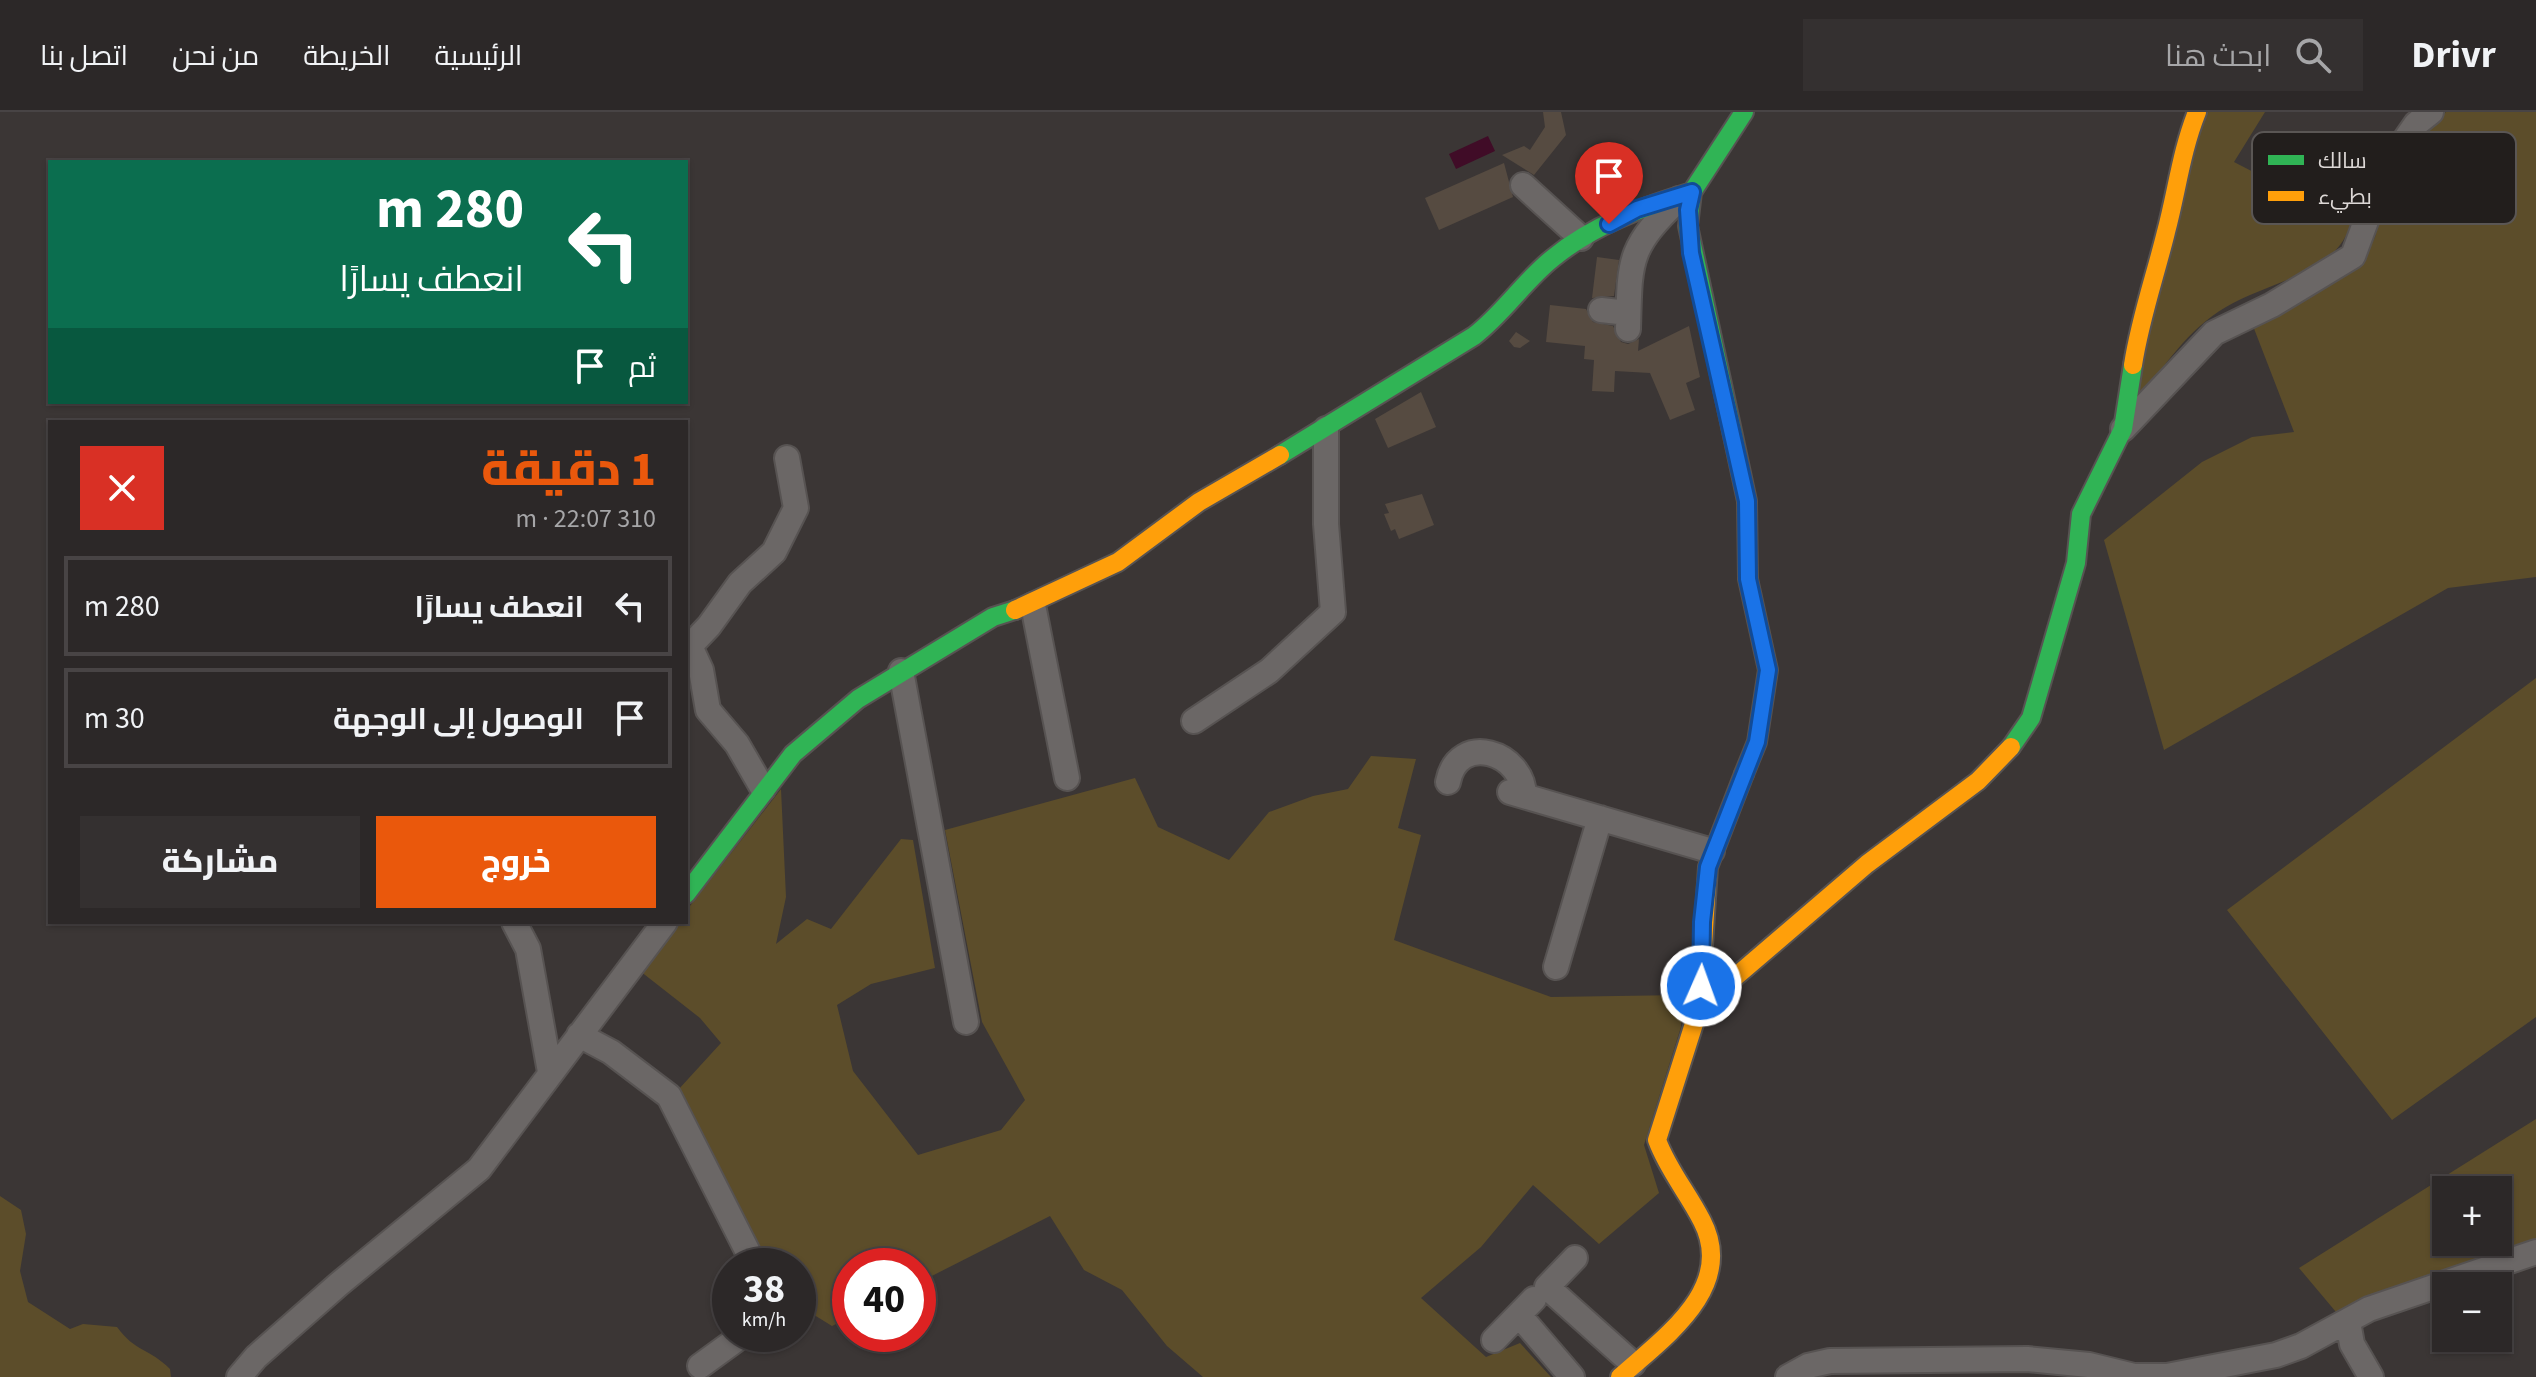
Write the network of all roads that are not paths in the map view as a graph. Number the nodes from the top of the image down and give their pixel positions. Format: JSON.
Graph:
{"nodes":[{"id":1,"x":1744,"y":112,"type":"edge"},
{"id":2,"x":2197,"y":112,"type":"edge"},
{"id":3,"x":1523,"y":185,"type":"dead end"},
{"id":4,"x":1686,"y":194,"type":"junction"},
{"id":5,"x":2365,"y":224,"type":"edge"},
{"id":6,"x":1581,"y":238,"type":"junction"},
{"id":7,"x":1601,"y":310,"type":"dead end"},
{"id":8,"x":1326,"y":429,"type":"junction"},
{"id":9,"x":2123,"y":429,"type":"junction"},
{"id":10,"x":787,"y":458,"type":"dead end"},
{"id":11,"x":1033,"y":605,"type":"junction"},
{"id":12,"x":688,"y":648,"type":"edge"},
{"id":13,"x":901,"y":671,"type":"junction"},
{"id":14,"x":1194,"y":721,"type":"dead end"},
{"id":15,"x":1067,"y":778,"type":"dead end"},
{"id":16,"x":1448,"y":782,"type":"dead end"},
{"id":17,"x":763,"y":789,"type":"junction"},
{"id":18,"x":1600,"y":818,"type":"junction"},
{"id":19,"x":1712,"y":851,"type":"junction"},
{"id":20,"x":688,"y":891,"type":"edge"},
{"id":21,"x":515,"y":924,"type":"edge"},
{"id":22,"x":663,"y":924,"type":"edge"},
{"id":23,"x":1556,"y":967,"type":"dead end"},
{"id":24,"x":1699,"y":1008,"type":"junction"},
{"id":25,"x":966,"y":1022,"type":"dead end"},
{"id":26,"x":579,"y":1035,"type":"junction"},
{"id":27,"x":550,"y":1072,"type":"junction"},
{"id":28,"x":746,"y":1248,"type":"edge"},
{"id":29,"x":2536,"y":1252,"type":"edge"},
{"id":30,"x":1575,"y":1258,"type":"dead end"},
{"id":31,"x":2348,"y":1322,"type":"junction"},
{"id":32,"x":1494,"y":1340,"type":"dead end"},
{"id":33,"x":719,"y":1352,"type":"edge"},
{"id":34,"x":700,"y":1366,"type":"dead end"},
{"id":35,"x":1626,"y":1371,"type":"edge"},
{"id":36,"x":239,"y":1377,"type":"edge"},
{"id":37,"x":1572,"y":1377,"type":"edge"},
{"id":38,"x":1788,"y":1377,"type":"edge"},
{"id":39,"x":2371,"y":1377,"type":"edge"}],
"edges":[{"from":1,"to":4,"type":"street"},
{"from":2,"to":9,"type":"street"},
{"from":3,"to":6,"type":"street"},
{"from":4,"to":6,"type":"street"},
{"from":4,"to":7,"type":"street"},
{"from":4,"to":19,"type":"street"},
{"from":5,"to":9,"type":"street"},
{"from":6,"to":8,"type":"street"},
{"from":8,"to":11,"type":"street"},
{"from":8,"to":14,"type":"street"},
{"from":9,"to":24,"type":"street"},
{"from":10,"to":12,"type":"street"},
{"from":11,"to":13,"type":"street"},
{"from":11,"to":15,"type":"street"},
{"from":12,"to":17,"type":"street"},
{"from":13,"to":17,"type":"street"},
{"from":13,"to":25,"type":"street"},
{"from":16,"to":18,"type":"street"},
{"from":17,"to":20,"type":"street"},
{"from":18,"to":19,"type":"street"},
{"from":18,"to":23,"type":"street"},
{"from":19,"to":24,"type":"street"},
{"from":21,"to":27,"type":"street"},
{"from":22,"to":26,"type":"street"},
{"from":24,"to":35,"type":"street"},
{"from":26,"to":27,"type":"street"},
{"from":26,"to":28,"type":"street"},
{"from":27,"to":36,"type":"street"},
{"from":29,"to":31,"type":"street"},
{"from":30,"to":35,"type":"street"},
{"from":31,"to":38,"type":"street"},
{"from":31,"to":39,"type":"street"},
{"from":32,"to":37,"type":"street"},
{"from":33,"to":34,"type":"street"}]}
